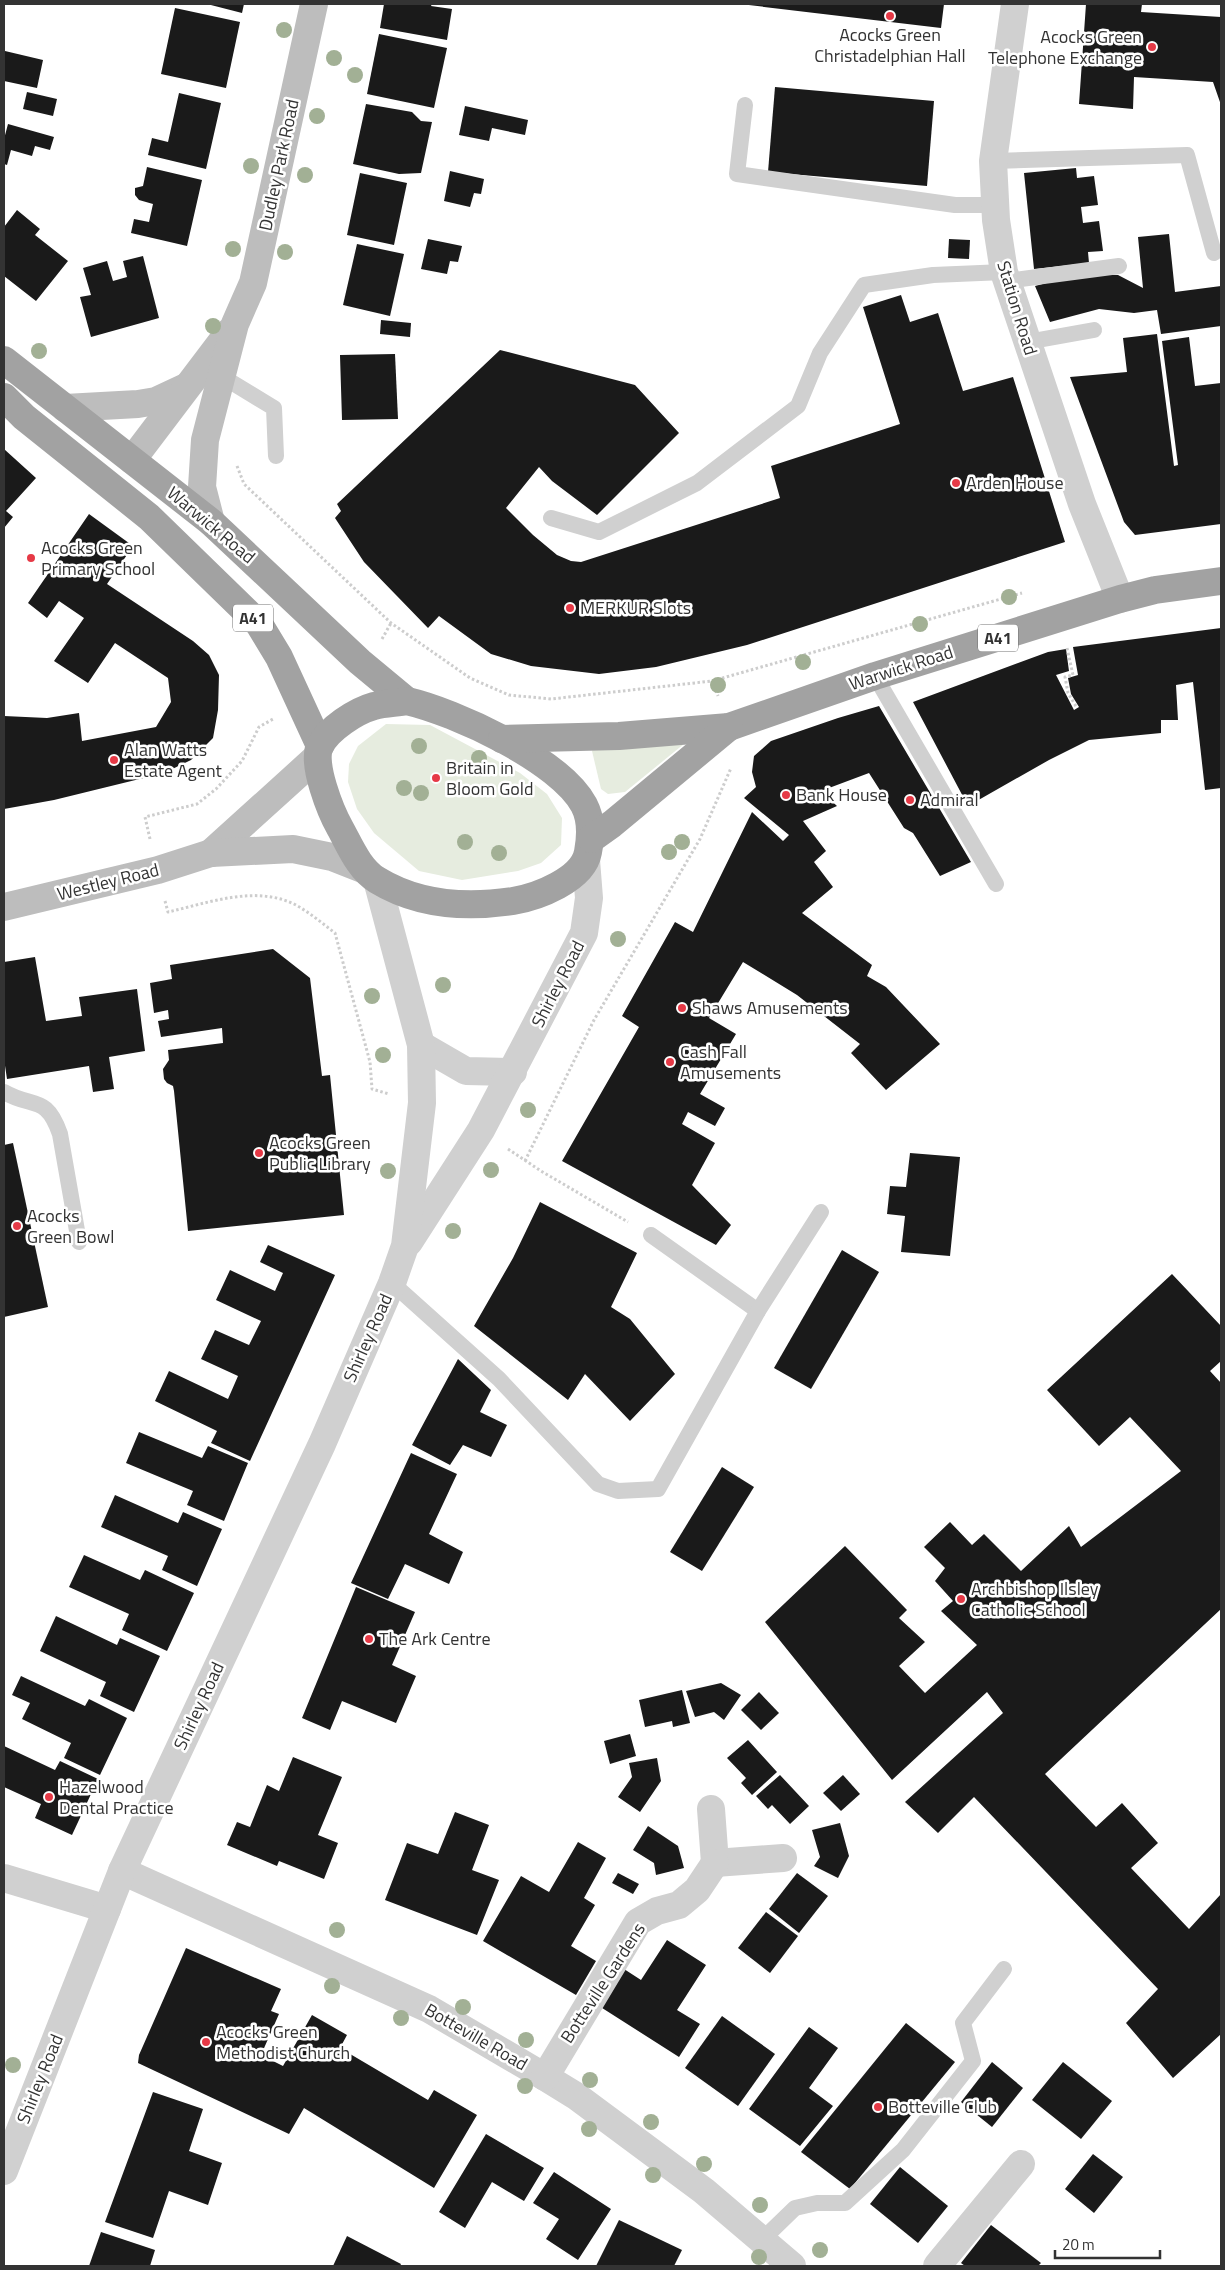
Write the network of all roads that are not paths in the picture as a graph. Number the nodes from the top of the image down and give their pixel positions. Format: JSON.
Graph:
{"nodes":[{"id":1,"x":314,"y":4,"type":"edge"},
{"id":2,"x":1015,"y":4,"type":"edge"},
{"id":3,"x":745,"y":105,"type":"dead end"},
{"id":4,"x":993,"y":161,"type":"junction"},
{"id":5,"x":995,"y":205,"type":"junction"},
{"id":6,"x":1214,"y":253,"type":"dead end"},
{"id":7,"x":1119,"y":266,"type":"dead end"},
{"id":8,"x":1006,"y":277,"type":"junction"},
{"id":9,"x":235,"y":324,"type":"junction"},
{"id":10,"x":1094,"y":330,"type":"dead end"},
{"id":11,"x":1027,"y":342,"type":"junction"},
{"id":12,"x":4,"y":360,"type":"edge"},
{"id":13,"x":223,"y":376,"type":"junction"},
{"id":14,"x":188,"y":386,"type":"junction"},
{"id":15,"x":4,"y":397,"type":"edge"},
{"id":16,"x":65,"y":408,"type":"junction"},
{"id":17,"x":276,"y":456,"type":"dead end"},
{"id":18,"x":132,"y":460,"type":"junction"},
{"id":19,"x":149,"y":517,"type":"junction"},
{"id":20,"x":551,"y":518,"type":"dead end"},
{"id":21,"x":211,"y":522,"type":"junction"},
{"id":22,"x":1221,"y":581,"type":"edge"},
{"id":23,"x":1120,"y":599,"type":"junction"},
{"id":24,"x":875,"y":676,"type":"junction"},
{"id":25,"x":408,"y":701,"type":"junction"},
{"id":26,"x":728,"y":727,"type":"junction"},
{"id":27,"x":502,"y":738,"type":"junction"},
{"id":28,"x":318,"y":751,"type":"junction"},
{"id":29,"x":589,"y":850,"type":"junction"},
{"id":30,"x":211,"y":853,"type":"junction"},
{"id":31,"x":371,"y":875,"type":"junction"},
{"id":32,"x":996,"y":884,"type":"dead end"},
{"id":33,"x":4,"y":907,"type":"edge"},
{"id":34,"x":422,"y":1045,"type":"junction"},
{"id":35,"x":513,"y":1072,"type":"junction"},
{"id":36,"x":4,"y":1092,"type":"edge"},
{"id":37,"x":821,"y":1212,"type":"dead end"},
{"id":38,"x":650,"y":1235,"type":"road end"},
{"id":39,"x":78,"y":1242,"type":"dead end"},
{"id":40,"x":405,"y":1246,"type":"junction"},
{"id":41,"x":392,"y":1283,"type":"junction"},
{"id":42,"x":758,"y":1311,"type":"junction"},
{"id":43,"x":711,"y":1809,"type":"dead end"},
{"id":44,"x":783,"y":1858,"type":"dead end"},
{"id":45,"x":715,"y":1863,"type":"junction"},
{"id":46,"x":122,"y":1871,"type":"junction"},
{"id":47,"x":4,"y":1878,"type":"edge"},
{"id":48,"x":107,"y":1909,"type":"junction"},
{"id":49,"x":1004,"y":1969,"type":"dead end"},
{"id":50,"x":545,"y":2077,"type":"junction"},
{"id":51,"x":1021,"y":2164,"type":"dead end"},
{"id":52,"x":4,"y":2171,"type":"edge"},
{"id":53,"x":762,"y":2240,"type":"junction"},
{"id":54,"x":792,"y":2266,"type":"edge"},
{"id":55,"x":937,"y":2266,"type":"edge"}],
"edges":[{"from":1,"to":9,"type":"main road","name":"Dudley Park Road"},
{"from":2,"to":4,"type":"street","name":"Station Road"},
{"from":3,"to":5,"type":"lane"},
{"from":4,"to":5,"type":"street","name":"Station Road"},
{"from":4,"to":6,"type":"lane"},
{"from":5,"to":8,"type":"street","name":"Station Road"},
{"from":7,"to":8,"type":"lane"},
{"from":8,"to":11,"type":"street","name":"Station Road"},
{"from":8,"to":20,"type":"lane"},
{"from":9,"to":13,"type":"main road","name":"Dudley Park Road"},
{"from":9,"to":14,"type":"main road","name":"Dudley Park Road"},
{"from":10,"to":11,"type":"lane"},
{"from":11,"to":23,"type":"street","name":"Station Road"},
{"from":12,"to":16,"type":"highway","name":"Warwick Road","number":"A41"},
{"from":13,"to":17,"type":"lane"},
{"from":13,"to":21,"type":"main road","name":"Dudley Park Road"},
{"from":14,"to":16,"type":"main road","name":"Dudley Park Road"},
{"from":14,"to":18,"type":"main road","name":"Dudley Park Road"},
{"from":15,"to":19,"type":"highway","name":"Warwick Road","number":"A41"},
{"from":16,"to":18,"type":"highway","name":"Warwick Road","number":"A41"},
{"from":18,"to":19,"type":"highway"},
{"from":18,"to":21,"type":"highway","name":"Warwick Road","number":"A41"},
{"from":19,"to":28,"type":"highway","name":"Warwick Road","number":"A41"},
{"from":21,"to":25,"type":"highway","name":"Warwick Road","number":"A41"},
{"from":22,"to":23,"type":"highway","name":"Warwick Road","number":"A41"},
{"from":23,"to":24,"type":"highway","name":"Warwick Road","number":"A41"},
{"from":24,"to":26,"type":"highway","name":"Warwick Road","number":"A41"},
{"from":24,"to":32,"type":"lane"},
{"from":25,"to":27,"type":"highway","name":"Warwick Road","number":"A41"},
{"from":25,"to":28,"type":"highway","name":"Warwick Road","number":"A41"},
{"from":26,"to":27,"type":"highway","name":"Warwick Road","number":"A41"},
{"from":26,"to":29,"type":"highway","name":"Warwick Road","number":"A41"},
{"from":27,"to":29,"type":"highway","name":"Warwick Road","number":"A41"},
{"from":28,"to":30,"type":"main road","name":"Westley Road"},
{"from":28,"to":31,"type":"highway","name":"Warwick Road","number":"A41"},
{"from":29,"to":31,"type":"highway","name":"Warwick Road","number":"A41"},
{"from":29,"to":35,"type":"street","name":"Shirley Road"},
{"from":30,"to":31,"type":"main road","name":"Westley Road"},
{"from":30,"to":33,"type":"main road","name":"Westley Road"},
{"from":31,"to":34,"type":"street","name":"Shirley Road"},
{"from":34,"to":35,"type":"street"},
{"from":34,"to":40,"type":"street","name":"Shirley Road"},
{"from":35,"to":40,"type":"street","name":"Shirley Road"},
{"from":36,"to":39,"type":"lane"},
{"from":37,"to":42,"type":"lane"},
{"from":38,"to":42,"type":"lane"},
{"from":40,"to":41,"type":"street","name":"Shirley Road"},
{"from":41,"to":42,"type":"lane"},
{"from":41,"to":46,"type":"street","name":"Shirley Road"},
{"from":43,"to":45,"type":"street"},
{"from":44,"to":45,"type":"street"},
{"from":45,"to":50,"type":"street","name":"Botteville Gardens"},
{"from":46,"to":48,"type":"street","name":"Shirley Road"},
{"from":46,"to":50,"type":"street","name":"Botteville Road"},
{"from":47,"to":48,"type":"street"},
{"from":48,"to":52,"type":"street","name":"Shirley Road"},
{"from":49,"to":53,"type":"lane"},
{"from":50,"to":53,"type":"street","name":"Botteville Road"},
{"from":51,"to":55,"type":"street"},
{"from":53,"to":54,"type":"street","name":"Botteville Road"}]}
